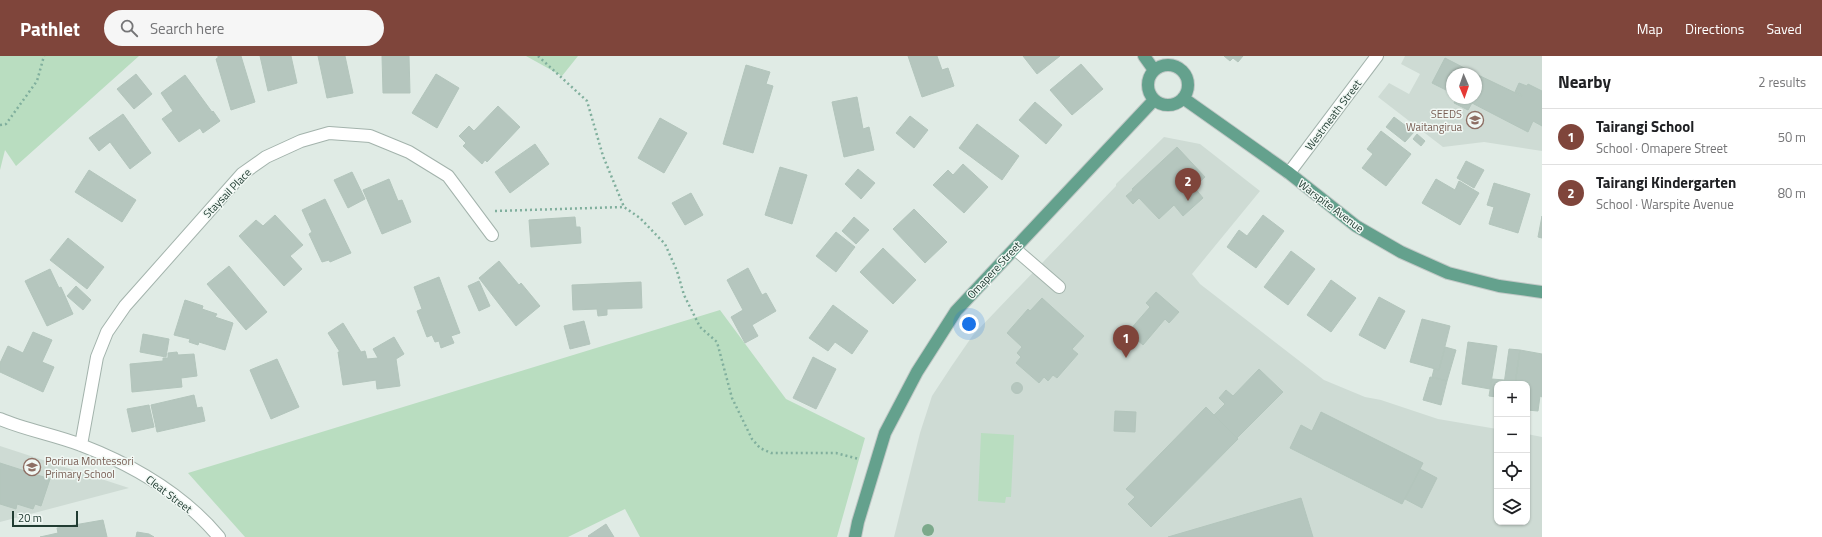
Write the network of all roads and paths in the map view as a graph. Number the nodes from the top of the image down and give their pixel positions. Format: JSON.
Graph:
{"nodes":[{"id":1,"x":44,"y":56,"type":"edge"},
{"id":2,"x":538,"y":56,"type":"edge"},
{"id":3,"x":1144,"y":56,"type":"edge"},
{"id":4,"x":1377,"y":56,"type":"edge"},
{"id":5,"x":1154,"y":70,"type":"junction"},
{"id":6,"x":1183,"y":98,"type":"junction"},
{"id":7,"x":1154,"y":100,"type":"junction"},
{"id":8,"x":0,"y":125,"type":"edge"},
{"id":9,"x":1289,"y":173,"type":"junction"},
{"id":10,"x":624,"y":207,"type":"junction"},
{"id":11,"x":477,"y":215,"type":"junction"},
{"id":12,"x":492,"y":236,"type":"dead end"},
{"id":13,"x":1015,"y":249,"type":"junction"},
{"id":14,"x":1058,"y":287,"type":"dead end"},
{"id":15,"x":1542,"y":292,"type":"edge"},
{"id":16,"x":0,"y":419,"type":"edge"},
{"id":17,"x":81,"y":445,"type":"junction"},
{"id":18,"x":875,"y":463,"type":"junction"},
{"id":19,"x":219,"y":537,"type":"edge"},
{"id":20,"x":856,"y":537,"type":"edge"}],
"edges":[{"from":1,"to":8,"type":"path"},
{"from":2,"to":10,"type":"path"},
{"from":3,"to":5,"type":"main road"},
{"from":4,"to":9,"type":"street","name":"Westmeath Street"},
{"from":5,"to":6,"type":"main road"},
{"from":5,"to":7,"type":"main road"},
{"from":6,"to":7,"type":"main road"},
{"from":6,"to":9,"type":"main road","name":"Warspite Avenue"},
{"from":7,"to":13,"type":"main road","name":"Omapere Street"},
{"from":9,"to":15,"type":"main road","name":"Warspite Avenue"},
{"from":10,"to":11,"type":"path"},
{"from":10,"to":18,"type":"path"},
{"from":11,"to":12,"type":"street","name":"Staysail Place"},
{"from":11,"to":17,"type":"street","name":"Staysail Place"},
{"from":13,"to":14,"type":"street"},
{"from":13,"to":18,"type":"main road","name":"Omapere Street"},
{"from":16,"to":17,"type":"street","name":"Cleat Street"},
{"from":17,"to":19,"type":"street","name":"Cleat Street"},
{"from":18,"to":20,"type":"main road","name":"Omapere Street"}]}
